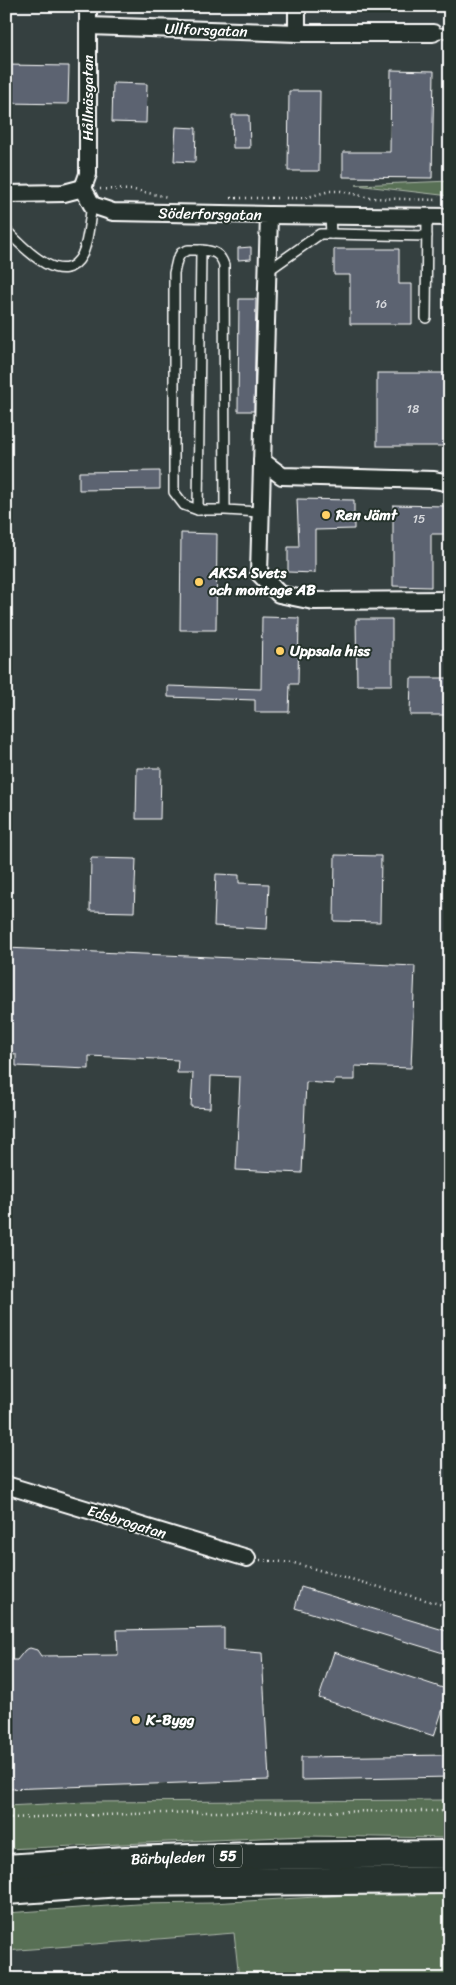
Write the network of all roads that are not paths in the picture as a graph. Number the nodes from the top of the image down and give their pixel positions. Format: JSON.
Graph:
{"nodes":[{"id":1,"x":88,"y":6,"type":"edge"},
{"id":2,"x":297,"y":6,"type":"edge"},
{"id":3,"x":88,"y":26,"type":"junction"},
{"id":4,"x":297,"y":32,"type":"junction"},
{"id":5,"x":433,"y":33,"type":"joint"},
{"id":6,"x":450,"y":33,"type":"edge"},
{"id":7,"x":83,"y":188,"type":"junction"},
{"id":8,"x":6,"y":194,"type":"edge"},
{"id":9,"x":92,"y":205,"type":"junction"},
{"id":10,"x":269,"y":215,"type":"junction"},
{"id":11,"x":330,"y":216,"type":"junction"},
{"id":12,"x":427,"y":217,"type":"junction"},
{"id":13,"x":450,"y":217,"type":"edge"},
{"id":14,"x":6,"y":230,"type":"edge"},
{"id":15,"x":331,"y":234,"type":"junction"},
{"id":16,"x":427,"y":236,"type":"junction"},
{"id":17,"x":201,"y":250,"type":"junction"},
{"id":18,"x":266,"y":272,"type":"junction"},
{"id":19,"x":426,"y":318,"type":"dead end"},
{"id":20,"x":262,"y":461,"type":"junction"},
{"id":21,"x":450,"y":483,"type":"edge"},
{"id":22,"x":198,"y":510,"type":"junction"},
{"id":23,"x":224,"y":510,"type":"junction"},
{"id":24,"x":260,"y":512,"type":"junction"},
{"id":25,"x":450,"y":600,"type":"edge"},
{"id":26,"x":6,"y":1485,"type":"edge"},
{"id":27,"x":247,"y":1558,"type":"road end"},
{"id":28,"x":450,"y":1854,"type":"edge"},
{"id":29,"x":6,"y":1868,"type":"edge"},
{"id":30,"x":450,"y":1880,"type":"edge"},
{"id":31,"x":6,"y":1891,"type":"edge"}],
"edges":[{"from":1,"to":3,"type":"street","name":"Hållnäsgatan"},
{"from":2,"to":4,"type":"street"},
{"from":3,"to":4,"type":"street","name":"Ullforsgatan"},
{"from":3,"to":7,"type":"street","name":"Hållnäsgatan"},
{"from":4,"to":5,"type":"street","name":"Ullforsgatan"},
{"from":5,"to":6,"type":"lane"},
{"from":7,"to":8,"type":"street"},
{"from":7,"to":9,"type":"street"},
{"from":9,"to":10,"type":"street","name":"Söderforsgatan"},
{"from":9,"to":14,"type":"lane"},
{"from":10,"to":11,"type":"street"},
{"from":10,"to":18,"type":"street","name":"Söderforsgatan"},
{"from":11,"to":12,"type":"street"},
{"from":11,"to":15,"type":"lane"},
{"from":12,"to":13,"type":"street"},
{"from":12,"to":16,"type":"lane"},
{"from":15,"to":16,"type":"lane"},
{"from":15,"to":18,"type":"lane"},
{"from":16,"to":19,"type":"lane"},
{"from":17,"to":22,"type":"lane"},
{"from":17,"to":22,"type":"lane"},
{"from":17,"to":23,"type":"lane"},
{"from":18,"to":20,"type":"street","name":"Söderforsgatan"},
{"from":20,"to":21,"type":"street"},
{"from":20,"to":24,"type":"street","name":"Söderforsgatan"},
{"from":22,"to":23,"type":"lane"},
{"from":23,"to":24,"type":"lane"},
{"from":24,"to":25,"type":"street","name":"Söderforsgatan"},
{"from":26,"to":27,"type":"street","name":"Edsbrogatan"},
{"from":28,"to":29,"type":"main road","name":"Bärbyleden","number":"55"},
{"from":30,"to":31,"type":"main road","name":"Bärbyleden","number":"55"}]}
